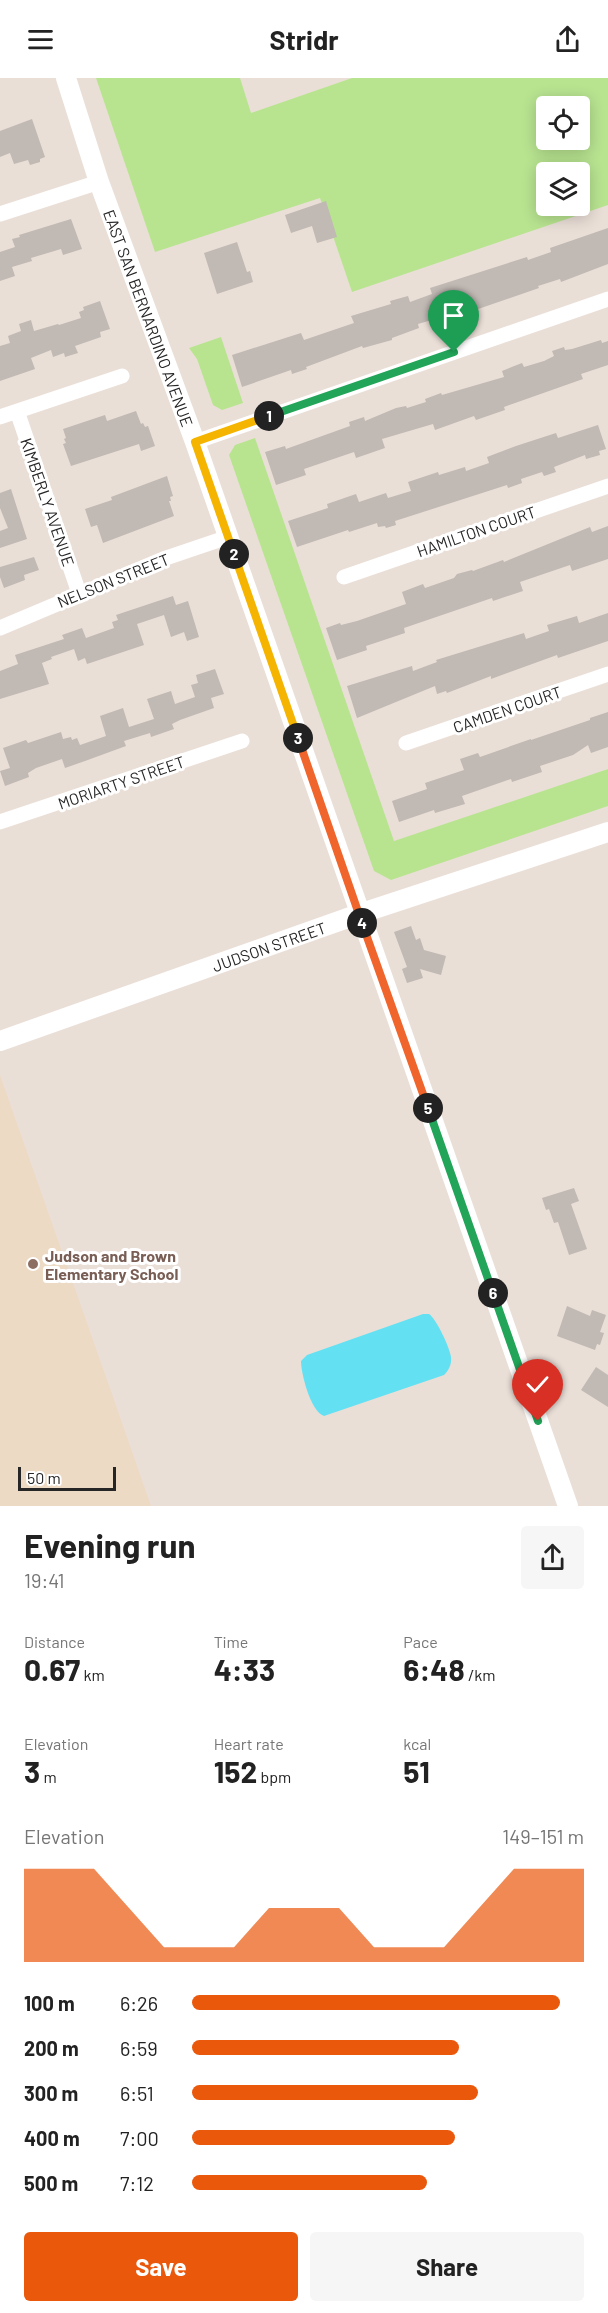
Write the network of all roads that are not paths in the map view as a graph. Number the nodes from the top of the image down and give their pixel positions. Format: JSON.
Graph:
{"nodes":[{"id":1,"x":66,"y":78,"type":"edge"},
{"id":2,"x":99,"y":182,"type":"junction"},
{"id":3,"x":0,"y":214,"type":"edge"},
{"id":4,"x":608,"y":300,"type":"edge"},
{"id":5,"x":122,"y":376,"type":"dead end"},
{"id":6,"x":17,"y":411,"type":"junction"},
{"id":7,"x":0,"y":417,"type":"edge"},
{"id":8,"x":195,"y":442,"type":"junction"},
{"id":9,"x":608,"y":486,"type":"edge"},
{"id":10,"x":228,"y":537,"type":"junction"},
{"id":11,"x":344,"y":577,"type":"dead end"},
{"id":12,"x":80,"y":593,"type":"junction"},
{"id":13,"x":0,"y":628,"type":"edge"},
{"id":14,"x":608,"y":674,"type":"edge"},
{"id":15,"x":242,"y":741,"type":"dead end"},
{"id":16,"x":406,"y":743,"type":"dead end"},
{"id":17,"x":0,"y":822,"type":"edge"},
{"id":18,"x":608,"y":832,"type":"edge"},
{"id":19,"x":359,"y":914,"type":"junction"},
{"id":20,"x":0,"y":1041,"type":"edge"},
{"id":21,"x":568,"y":1506,"type":"edge"}],
"edges":[{"from":1,"to":2,"type":"street","name":"EAST SAN BERNARDINO AVENUE"},
{"from":2,"to":3,"type":"street"},
{"from":2,"to":8,"type":"street","name":"EAST SAN BERNARDINO AVENUE"},
{"from":4,"to":8,"type":"street"},
{"from":5,"to":6,"type":"street"},
{"from":6,"to":7,"type":"street"},
{"from":6,"to":12,"type":"street","name":"KIMBERLY AVENUE"},
{"from":8,"to":10,"type":"street","name":"EAST SAN BERNARDINO AVENUE"},
{"from":9,"to":11,"type":"street","name":"HAMILTON COURT"},
{"from":10,"to":12,"type":"street","name":"NELSON STREET"},
{"from":10,"to":19,"type":"street","name":"EAST SAN BERNARDINO AVENUE"},
{"from":12,"to":13,"type":"street","name":"NELSON STREET"},
{"from":14,"to":16,"type":"street","name":"CAMDEN COURT"},
{"from":15,"to":17,"type":"street","name":"MORIARTY STREET"},
{"from":18,"to":19,"type":"street","name":"JUDSON STREET"},
{"from":19,"to":20,"type":"street","name":"JUDSON STREET"},
{"from":19,"to":21,"type":"street","name":"EAST SAN BERNARDINO AVENUE"}]}
